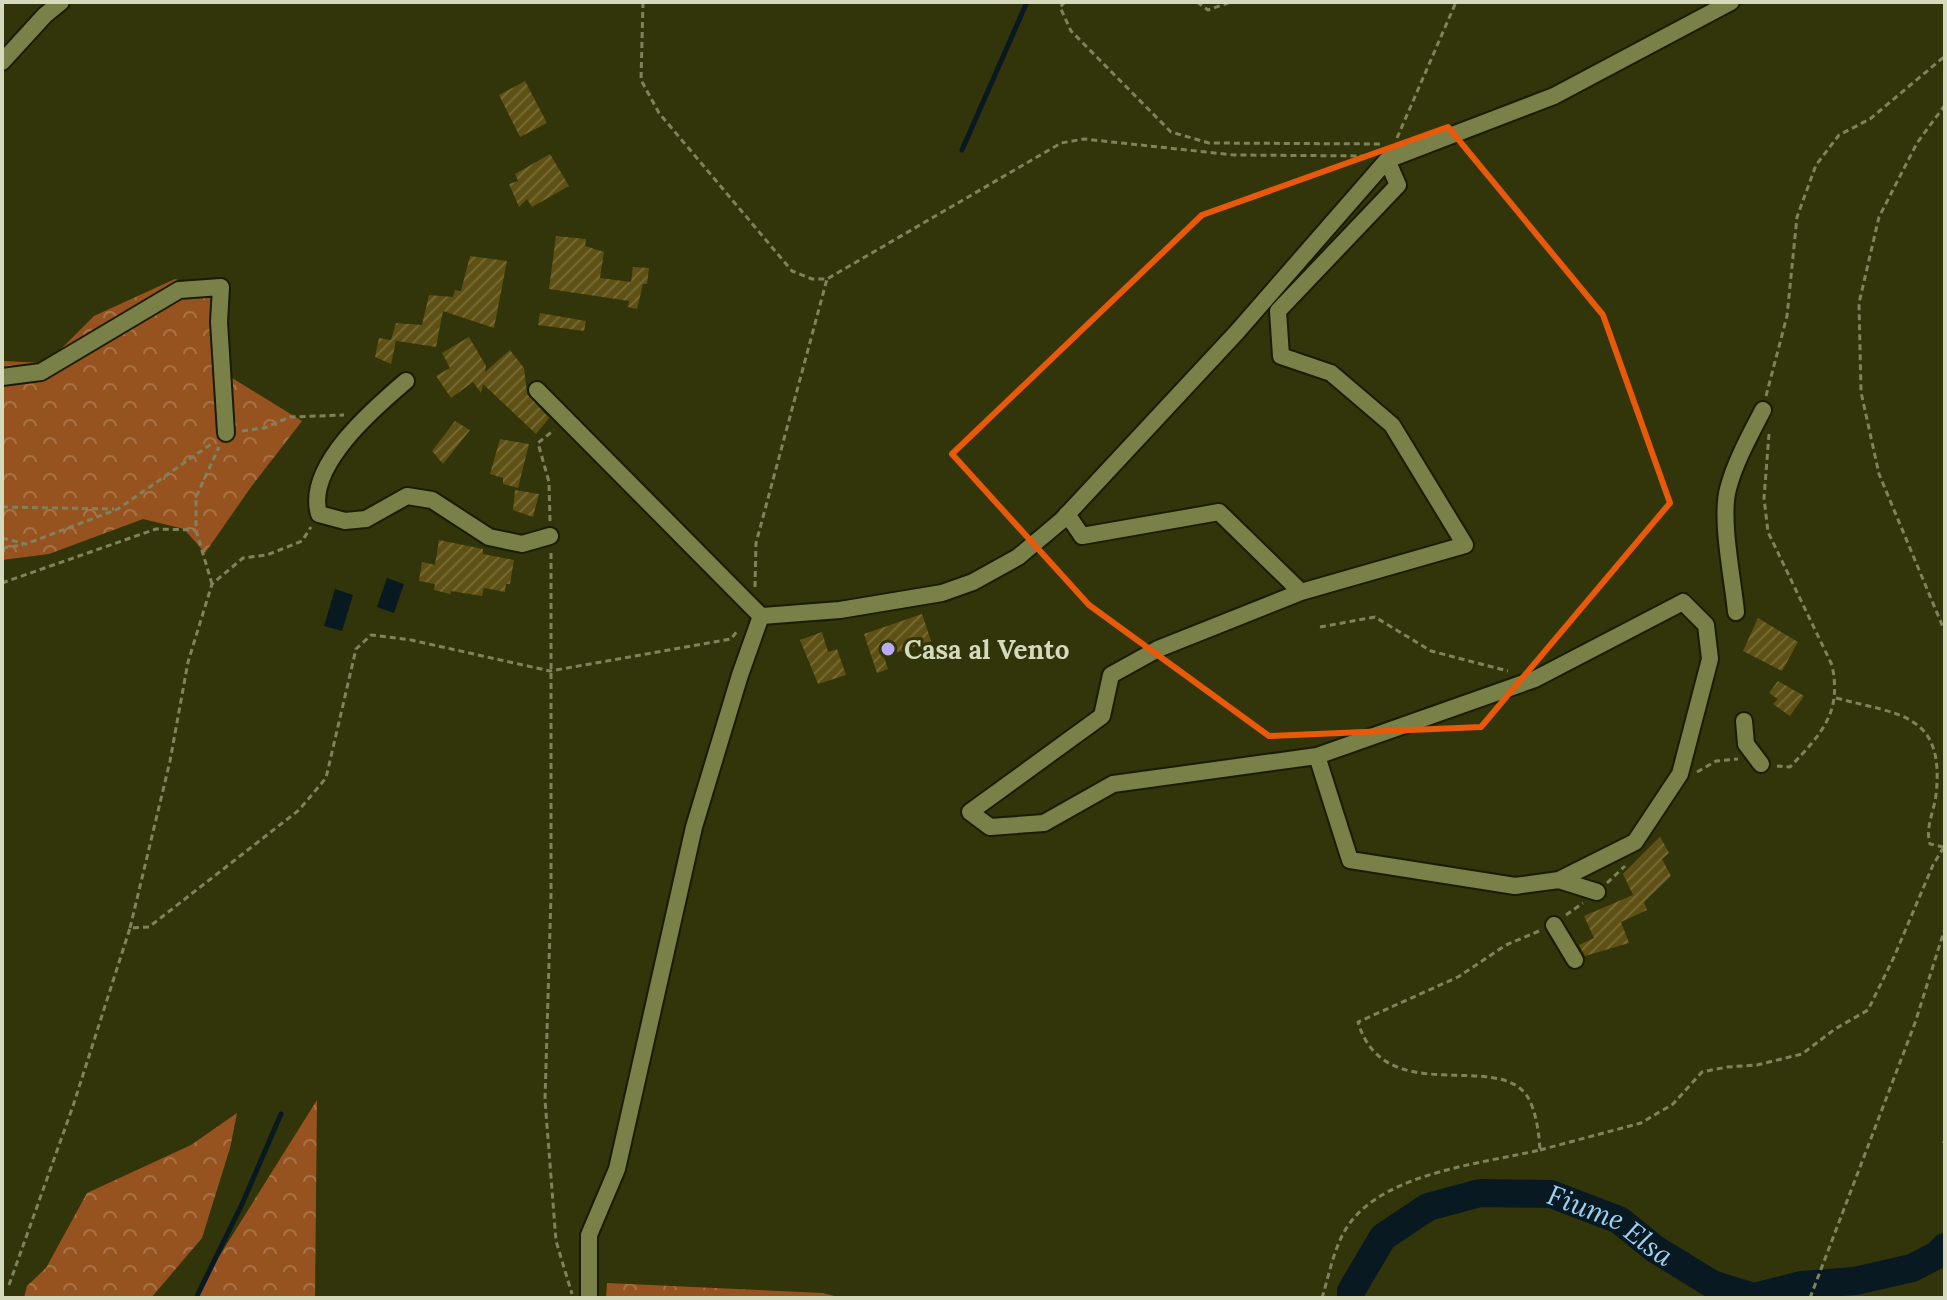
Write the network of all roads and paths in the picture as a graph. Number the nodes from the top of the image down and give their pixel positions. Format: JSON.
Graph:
{"nodes":[{"id":1,"x":61,"y":2,"type":"edge"},
{"id":2,"x":643,"y":2,"type":"edge"},
{"id":3,"x":1065,"y":2,"type":"edge"},
{"id":4,"x":1197,"y":2,"type":"edge"},
{"id":5,"x":1231,"y":2,"type":"edge"},
{"id":6,"x":1456,"y":2,"type":"edge"},
{"id":7,"x":1731,"y":2,"type":"edge"},
{"id":8,"x":1945,"y":56,"type":"edge"},
{"id":9,"x":2,"y":62,"type":"edge"},
{"id":10,"x":1945,"y":105,"type":"edge"},
{"id":11,"x":1387,"y":160,"type":"junction"},
{"id":12,"x":827,"y":279,"type":"junction"},
{"id":13,"x":2,"y":377,"type":"edge"},
{"id":14,"x":406,"y":381,"type":"dead end"},
{"id":15,"x":537,"y":390,"type":"dead end"},
{"id":16,"x":1763,"y":410,"type":"junction"},
{"id":17,"x":366,"y":414,"type":"junction"},
{"id":18,"x":566,"y":419,"type":"junction"},
{"id":19,"x":226,"y":433,"type":"junction"},
{"id":20,"x":2,"y":507,"type":"edge"},
{"id":21,"x":118,"y":509,"type":"junction"},
{"id":22,"x":319,"y":514,"type":"junction"},
{"id":23,"x":1067,"y":514,"type":"junction"},
{"id":24,"x":196,"y":530,"type":"junction"},
{"id":25,"x":550,"y":536,"type":"junction"},
{"id":26,"x":2,"y":538,"type":"edge"},
{"id":27,"x":26,"y":544,"type":"junction"},
{"id":28,"x":2,"y":548,"type":"edge"},
{"id":29,"x":2,"y":583,"type":"edge"},
{"id":30,"x":212,"y":584,"type":"junction"},
{"id":31,"x":1301,"y":592,"type":"junction"},
{"id":32,"x":1736,"y":612,"type":"dead end"},
{"id":33,"x":758,"y":613,"type":"junction"},
{"id":34,"x":1320,"y":627,"type":"dead end"},
{"id":35,"x":1945,"y":632,"type":"edge"},
{"id":36,"x":550,"y":671,"type":"junction"},
{"id":37,"x":1535,"y":679,"type":"junction"},
{"id":38,"x":1836,"y":698,"type":"junction"},
{"id":39,"x":1744,"y":721,"type":"dead end"},
{"id":40,"x":1317,"y":756,"type":"junction"},
{"id":41,"x":1761,"y":764,"type":"junction"},
{"id":42,"x":1696,"y":772,"type":"dead end"},
{"id":43,"x":1944,"y":846,"type":"edge"},
{"id":44,"x":1628,"y":863,"type":"dead end"},
{"id":45,"x":1559,"y":880,"type":"junction"},
{"id":46,"x":1597,"y":892,"type":"junction"},
{"id":47,"x":1554,"y":925,"type":"junction"},
{"id":48,"x":130,"y":928,"type":"junction"},
{"id":49,"x":1945,"y":928,"type":"edge"},
{"id":50,"x":1575,"y":960,"type":"dead end"},
{"id":51,"x":1540,"y":1150,"type":"junction"},
{"id":52,"x":9,"y":1285,"type":"dead end"},
{"id":53,"x":572,"y":1298,"type":"edge"},
{"id":54,"x":589,"y":1298,"type":"edge"},
{"id":55,"x":1322,"y":1298,"type":"edge"},
{"id":56,"x":1810,"y":1298,"type":"edge"}],
"edges":[{"from":1,"to":9,"type":"street"},
{"from":2,"to":12,"type":"path"},
{"from":3,"to":6,"type":"path"},
{"from":4,"to":5,"type":"path"},
{"from":7,"to":11,"type":"street"},
{"from":8,"to":16,"type":"path"},
{"from":10,"to":35,"type":"path"},
{"from":11,"to":12,"type":"path"},
{"from":11,"to":23,"type":"street"},
{"from":11,"to":31,"type":"street"},
{"from":12,"to":33,"type":"path"},
{"from":13,"to":19,"type":"street"},
{"from":14,"to":17,"type":"street"},
{"from":15,"to":18,"type":"street"},
{"from":16,"to":32,"type":"street"},
{"from":16,"to":38,"type":"path"},
{"from":17,"to":19,"type":"path"},
{"from":17,"to":22,"type":"street"},
{"from":18,"to":25,"type":"path"},
{"from":18,"to":33,"type":"street"},
{"from":19,"to":21,"type":"path"},
{"from":19,"to":24,"type":"path"},
{"from":20,"to":21,"type":"path"},
{"from":21,"to":27,"type":"path"},
{"from":22,"to":25,"type":"street"},
{"from":22,"to":30,"type":"path"},
{"from":23,"to":31,"type":"street"},
{"from":23,"to":33,"type":"street"},
{"from":24,"to":29,"type":"path"},
{"from":24,"to":30,"type":"path"},
{"from":25,"to":36,"type":"path"},
{"from":26,"to":27,"type":"path"},
{"from":27,"to":28,"type":"path"},
{"from":30,"to":48,"type":"path"},
{"from":31,"to":40,"type":"street"},
{"from":33,"to":36,"type":"path"},
{"from":33,"to":54,"type":"street"},
{"from":34,"to":37,"type":"path"},
{"from":36,"to":48,"type":"path"},
{"from":36,"to":53,"type":"path"},
{"from":37,"to":40,"type":"street"},
{"from":37,"to":45,"type":"street"},
{"from":38,"to":41,"type":"path"},
{"from":38,"to":43,"type":"path"},
{"from":39,"to":41,"type":"street"},
{"from":40,"to":45,"type":"street"},
{"from":41,"to":42,"type":"path"},
{"from":43,"to":51,"type":"path"},
{"from":44,"to":46,"type":"path"},
{"from":45,"to":46,"type":"street"},
{"from":46,"to":47,"type":"path"},
{"from":47,"to":50,"type":"street"},
{"from":47,"to":51,"type":"path"},
{"from":48,"to":52,"type":"path"},
{"from":49,"to":56,"type":"path"},
{"from":51,"to":55,"type":"path"}]}
